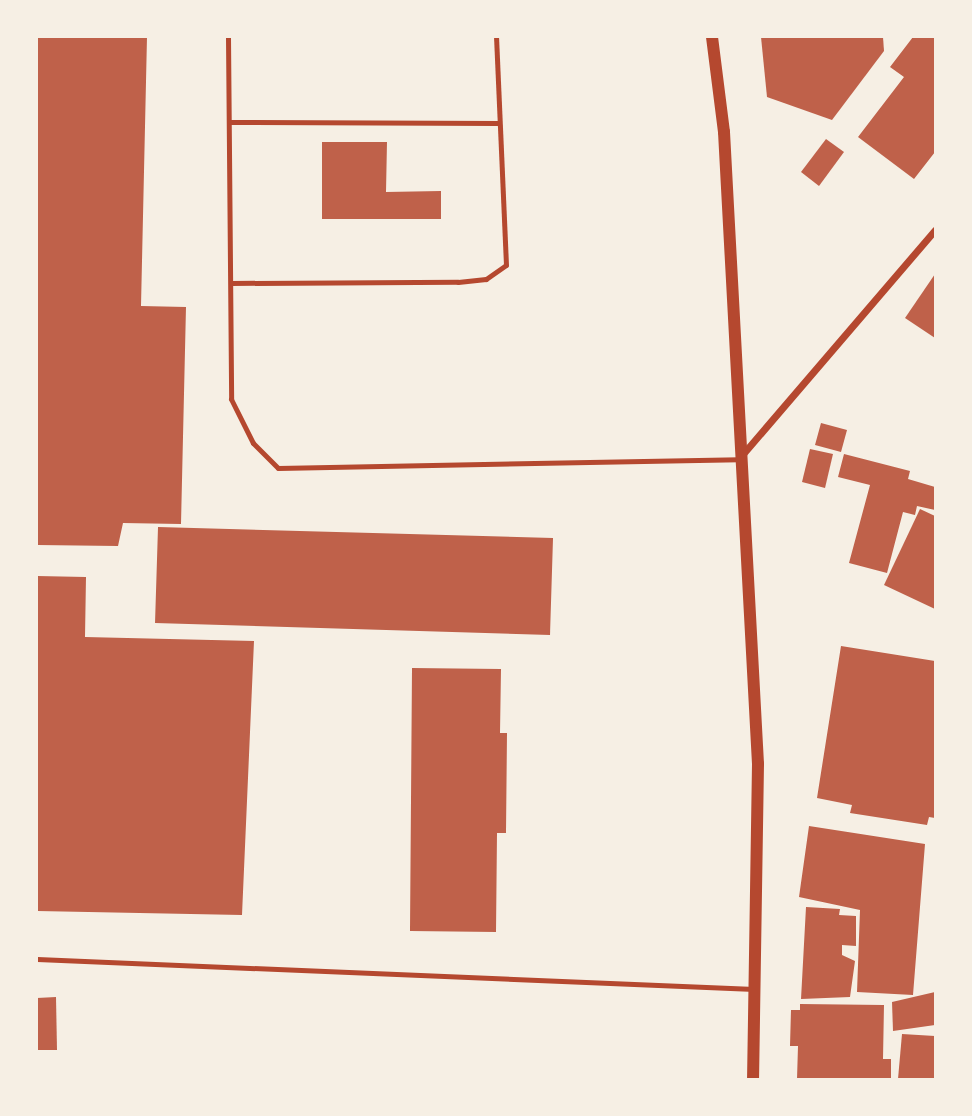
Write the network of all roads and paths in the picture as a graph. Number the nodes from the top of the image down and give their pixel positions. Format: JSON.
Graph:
{"nodes":[{"id":1,"x":229,"y":37,"type":"edge"},
{"id":2,"x":496,"y":37,"type":"edge"},
{"id":3,"x":712,"y":37,"type":"edge"},
{"id":4,"x":230,"y":122,"type":"junction"},
{"id":5,"x":498,"y":123,"type":"junction"},
{"id":6,"x":935,"y":230,"type":"edge"},
{"id":7,"x":230,"y":282,"type":"junction"},
{"id":8,"x":739,"y":459,"type":"junction"},
{"id":9,"x":37,"y":959,"type":"edge"},
{"id":10,"x":754,"y":989,"type":"junction"},
{"id":11,"x":753,"y":1079,"type":"edge"}],
"edges":[{"from":1,"to":4,"type":"lane"},
{"from":2,"to":5,"type":"lane"},
{"from":3,"to":8,"type":"street"},
{"from":4,"to":5,"type":"lane"},
{"from":4,"to":7,"type":"lane"},
{"from":5,"to":7,"type":"lane"},
{"from":6,"to":8,"type":"street"},
{"from":7,"to":8,"type":"lane"},
{"from":8,"to":10,"type":"street"},
{"from":9,"to":10,"type":"lane"},
{"from":10,"to":11,"type":"street"}]}
